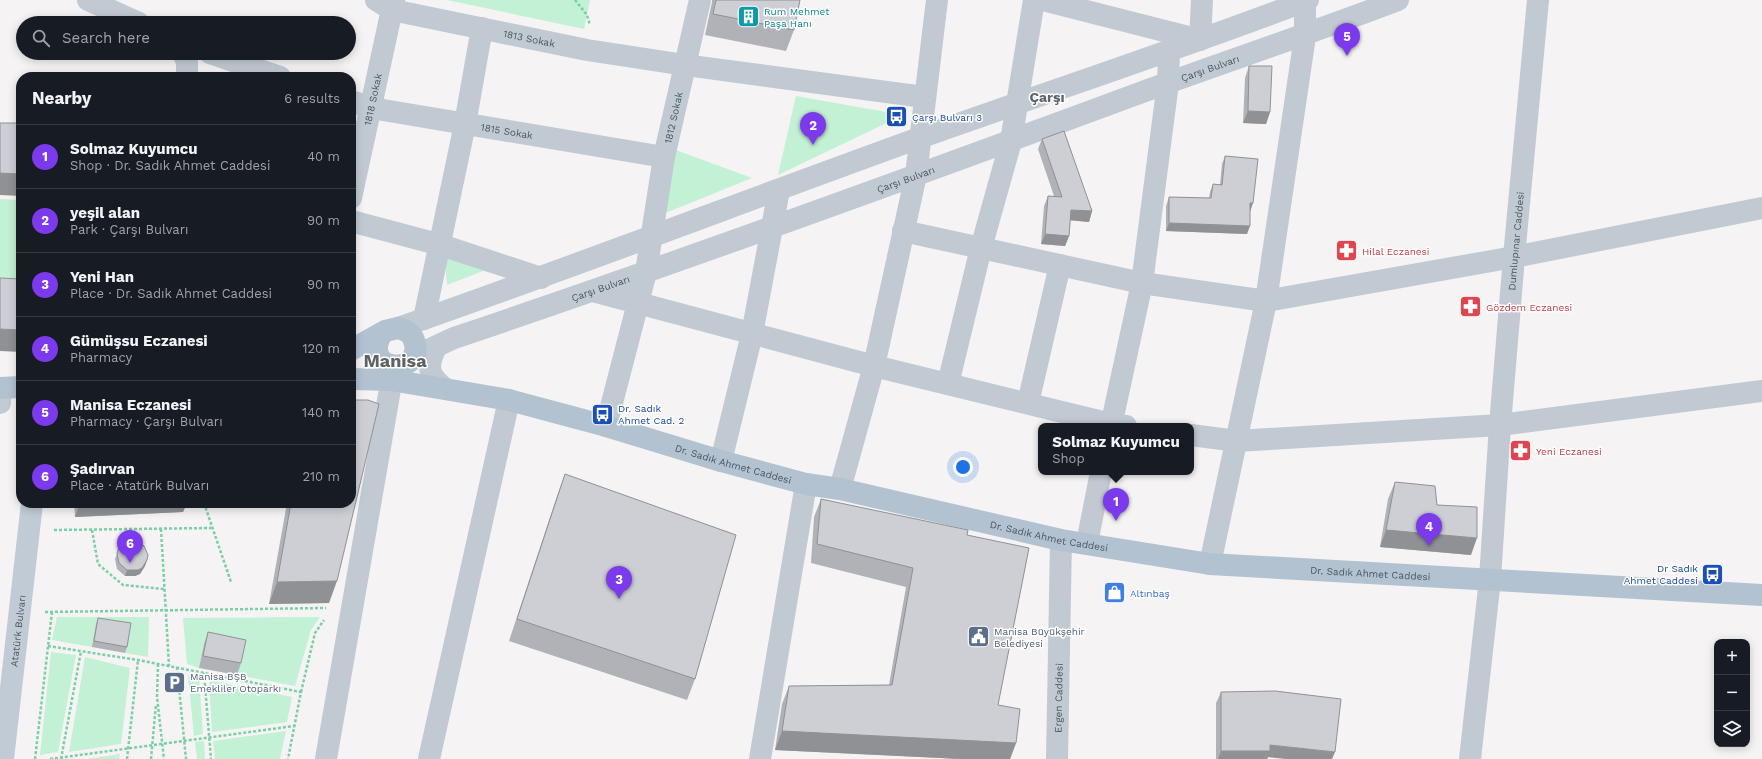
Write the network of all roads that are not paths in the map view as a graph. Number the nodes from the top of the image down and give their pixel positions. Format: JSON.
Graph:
{"nodes":[{"id":1,"x":88,"y":0,"type":"edge"},
{"id":2,"x":700,"y":0,"type":"edge"},
{"id":3,"x":937,"y":0,"type":"edge"},
{"id":4,"x":1034,"y":0,"type":"edge"},
{"id":5,"x":1043,"y":0,"type":"edge"},
{"id":6,"x":1202,"y":0,"type":"edge"},
{"id":7,"x":1307,"y":0,"type":"edge"},
{"id":8,"x":1398,"y":0,"type":"edge"},
{"id":9,"x":1538,"y":0,"type":"edge"},
{"id":10,"x":388,"y":4,"type":"edge"},
{"id":11,"x":112,"y":5,"type":"edge"},
{"id":12,"x":128,"y":16,"type":"edge"},
{"id":13,"x":482,"y":28,"type":"junction"},
{"id":14,"x":1305,"y":36,"type":"junction"},
{"id":15,"x":1200,"y":40,"type":"junction"},
{"id":16,"x":1169,"y":52,"type":"junction"},
{"id":17,"x":186,"y":60,"type":"edge"},
{"id":18,"x":230,"y":60,"type":"edge"},
{"id":19,"x":685,"y":65,"type":"junction"},
{"id":20,"x":187,"y":72,"type":"edge"},
{"id":21,"x":265,"y":72,"type":"edge"},
{"id":22,"x":1168,"y":83,"type":"junction"},
{"id":23,"x":924,"y":97,"type":"junction"},
{"id":24,"x":361,"y":105,"type":"edge"},
{"id":25,"x":1016,"y":105,"type":"junction"},
{"id":26,"x":465,"y":124,"type":"junction"},
{"id":27,"x":921,"y":137,"type":"junction"},
{"id":28,"x":1011,"y":141,"type":"junction"},
{"id":29,"x":356,"y":152,"type":"edge"},
{"id":30,"x":664,"y":157,"type":"junction"},
{"id":31,"x":916,"y":175,"type":"junction"},
{"id":32,"x":779,"y":190,"type":"junction"},
{"id":33,"x":1762,"y":208,"type":"edge"},
{"id":34,"x":356,"y":222,"type":"edge"},
{"id":35,"x":773,"y":227,"type":"junction"},
{"id":36,"x":903,"y":230,"type":"junction"},
{"id":37,"x":651,"y":237,"type":"junction"},
{"id":38,"x":441,"y":245,"type":"junction"},
{"id":39,"x":981,"y":248,"type":"junction"},
{"id":40,"x":1514,"y":257,"type":"junction"},
{"id":41,"x":1060,"y":265,"type":"junction"},
{"id":42,"x":646,"y":272,"type":"junction"},
{"id":43,"x":541,"y":278,"type":"junction"},
{"id":44,"x":1142,"y":283,"type":"junction"},
{"id":45,"x":593,"y":291,"type":"junction"},
{"id":46,"x":1266,"y":301,"type":"junction"},
{"id":47,"x":638,"y":304,"type":"junction"},
{"id":48,"x":424,"y":318,"type":"junction"},
{"id":49,"x":389,"y":331,"type":"junction"},
{"id":50,"x":752,"y":334,"type":"junction"},
{"id":51,"x":436,"y":347,"type":"junction"},
{"id":52,"x":356,"y":348,"type":"edge"},
{"id":53,"x":874,"y":366,"type":"junction"},
{"id":54,"x":399,"y":368,"type":"junction"},
{"id":55,"x":356,"y":378,"type":"edge"},
{"id":56,"x":948,"y":384,"type":"junction"},
{"id":57,"x":444,"y":388,"type":"junction"},
{"id":58,"x":1762,"y":391,"type":"edge"},
{"id":59,"x":509,"y":400,"type":"junction"},
{"id":60,"x":1028,"y":403,"type":"junction"},
{"id":61,"x":1108,"y":423,"type":"edge"},
{"id":62,"x":1116,"y":423,"type":"edge"},
{"id":63,"x":1500,"y":425,"type":"junction"},
{"id":64,"x":606,"y":426,"type":"junction"},
{"id":65,"x":1194,"y":435,"type":"edge"},
{"id":66,"x":1237,"y":441,"type":"junction"},
{"id":67,"x":721,"y":461,"type":"junction"},
{"id":68,"x":1100,"y":475,"type":"edge"},
{"id":69,"x":806,"y":484,"type":"junction"},
{"id":70,"x":840,"y":489,"type":"junction"},
{"id":71,"x":31,"y":508,"type":"edge"},
{"id":72,"x":1061,"y":540,"type":"junction"},
{"id":73,"x":1087,"y":544,"type":"junction"},
{"id":74,"x":1210,"y":564,"type":"junction"},
{"id":75,"x":1490,"y":579,"type":"junction"},
{"id":76,"x":1762,"y":595,"type":"edge"},
{"id":77,"x":3,"y":759,"type":"edge"},
{"id":78,"x":326,"y":759,"type":"edge"},
{"id":79,"x":429,"y":759,"type":"edge"},
{"id":80,"x":760,"y":759,"type":"edge"},
{"id":81,"x":1057,"y":759,"type":"edge"},
{"id":82,"x":1470,"y":759,"type":"edge"}],
"edges":[{"from":1,"to":11,"type":"street"},
{"from":2,"to":19,"type":"street","name":"1812 Sokak"},
{"from":3,"to":23,"type":"street"},
{"from":4,"to":25,"type":"street"},
{"from":5,"to":15,"type":"street"},
{"from":6,"to":15,"type":"street"},
{"from":7,"to":14,"type":"street"},
{"from":7,"to":15,"type":"street"},
{"from":8,"to":14,"type":"street","name":"Çarşı Bulvarı"},
{"from":9,"to":40,"type":"street","name":"Dumlupınar Caddesi"},
{"from":10,"to":13,"type":"street","name":"1813 Sokak"},
{"from":10,"to":24,"type":"street","name":"1818 Sokak"},
{"from":11,"to":12,"type":"street"},
{"from":13,"to":19,"type":"street","name":"1813 Sokak"},
{"from":13,"to":26,"type":"street"},
{"from":14,"to":22,"type":"street","name":"Çarşı Bulvarı"},
{"from":14,"to":46,"type":"street"},
{"from":15,"to":16,"type":"street"},
{"from":16,"to":22,"type":"street"},
{"from":16,"to":25,"type":"street"},
{"from":17,"to":20,"type":"street"},
{"from":18,"to":21,"type":"street"},
{"from":19,"to":23,"type":"street","name":"1813 Sokak"},
{"from":19,"to":30,"type":"street","name":"1812 Sokak"},
{"from":22,"to":28,"type":"street","name":"Çarşı Bulvarı"},
{"from":22,"to":44,"type":"street"},
{"from":23,"to":27,"type":"street"},
{"from":24,"to":26,"type":"street","name":"1815 Sokak"},
{"from":24,"to":29,"type":"street","name":"1818 Sokak"},
{"from":25,"to":27,"type":"street"},
{"from":25,"to":28,"type":"street"},
{"from":26,"to":30,"type":"street","name":"1815 Sokak"},
{"from":26,"to":38,"type":"street"},
{"from":27,"to":31,"type":"street"},
{"from":27,"to":32,"type":"street"},
{"from":28,"to":31,"type":"street","name":"Çarşı Bulvarı"},
{"from":28,"to":39,"type":"street"},
{"from":30,"to":37,"type":"street","name":"1812 Sokak"},
{"from":31,"to":35,"type":"street","name":"Çarşı Bulvarı"},
{"from":31,"to":36,"type":"street"},
{"from":32,"to":35,"type":"street"},
{"from":32,"to":37,"type":"street"},
{"from":33,"to":40,"type":"street"},
{"from":34,"to":38,"type":"street"},
{"from":35,"to":42,"type":"street","name":"Çarşı Bulvarı"},
{"from":35,"to":50,"type":"street"},
{"from":36,"to":39,"type":"street"},
{"from":36,"to":53,"type":"street"},
{"from":37,"to":42,"type":"street","name":"1812 Sokak"},
{"from":37,"to":43,"type":"street"},
{"from":38,"to":43,"type":"street"},
{"from":38,"to":48,"type":"street"},
{"from":39,"to":41,"type":"street"},
{"from":39,"to":56,"type":"street"},
{"from":40,"to":46,"type":"street"},
{"from":40,"to":63,"type":"street","name":"Dumlupınar Caddesi"},
{"from":41,"to":44,"type":"street"},
{"from":41,"to":60,"type":"street"},
{"from":42,"to":45,"type":"street","name":"Çarşı Bulvarı"},
{"from":42,"to":47,"type":"street","name":"1812 Sokak"},
{"from":43,"to":48,"type":"street"},
{"from":44,"to":46,"type":"street"},
{"from":44,"to":62,"type":"street"},
{"from":45,"to":47,"type":"street"},
{"from":45,"to":51,"type":"street","name":"Çarşı Bulvarı"},
{"from":46,"to":66,"type":"street"},
{"from":47,"to":50,"type":"street"},
{"from":47,"to":64,"type":"street","name":"1812 Sokak"},
{"from":48,"to":49,"type":"street"},
{"from":49,"to":52,"type":"main road"},
{"from":49,"to":54,"type":"main road"},
{"from":49,"to":54,"type":"main road"},
{"from":50,"to":53,"type":"street"},
{"from":50,"to":67,"type":"street"},
{"from":51,"to":54,"type":"street","name":"Çarşı Bulvarı"},
{"from":51,"to":57,"type":"street"},
{"from":53,"to":56,"type":"street"},
{"from":53,"to":70,"type":"street"},
{"from":54,"to":55,"type":"main road","name":"Dr. Sadık Ahmet Caddesi"},
{"from":54,"to":57,"type":"main road","name":"Dr. Sadık Ahmet Caddesi"},
{"from":54,"to":78,"type":"street"},
{"from":56,"to":60,"type":"street"},
{"from":57,"to":59,"type":"main road","name":"Dr. Sadık Ahmet Caddesi"},
{"from":58,"to":63,"type":"street"},
{"from":59,"to":64,"type":"main road","name":"Dr. Sadık Ahmet Caddesi"},
{"from":59,"to":79,"type":"street"},
{"from":60,"to":61,"type":"street"},
{"from":63,"to":66,"type":"street"},
{"from":63,"to":75,"type":"street","name":"Dumlupınar Caddesi"},
{"from":64,"to":67,"type":"main road","name":"Dr. Sadık Ahmet Caddesi"},
{"from":65,"to":66,"type":"street"},
{"from":66,"to":74,"type":"street"},
{"from":67,"to":69,"type":"main road","name":"Dr. Sadık Ahmet Caddesi"},
{"from":68,"to":73,"type":"street"},
{"from":69,"to":70,"type":"main road","name":"Dr. Sadık Ahmet Caddesi"},
{"from":69,"to":80,"type":"street"},
{"from":70,"to":72,"type":"main road","name":"Dr. Sadık Ahmet Caddesi"},
{"from":71,"to":77,"type":"main road","name":"Atatürk Bulvarı"},
{"from":72,"to":73,"type":"main road","name":"Dr. Sadık Ahmet Caddesi"},
{"from":72,"to":81,"type":"street","name":"Ergen Caddesi"},
{"from":73,"to":74,"type":"main road","name":"Dr. Sadık Ahmet Caddesi"},
{"from":74,"to":75,"type":"main road","name":"Dr. Sadık Ahmet Caddesi"},
{"from":75,"to":76,"type":"main road","name":"Dr. Sadık Ahmet Caddesi"},
{"from":75,"to":82,"type":"street","name":"Dumlupınar Caddesi"}]}
